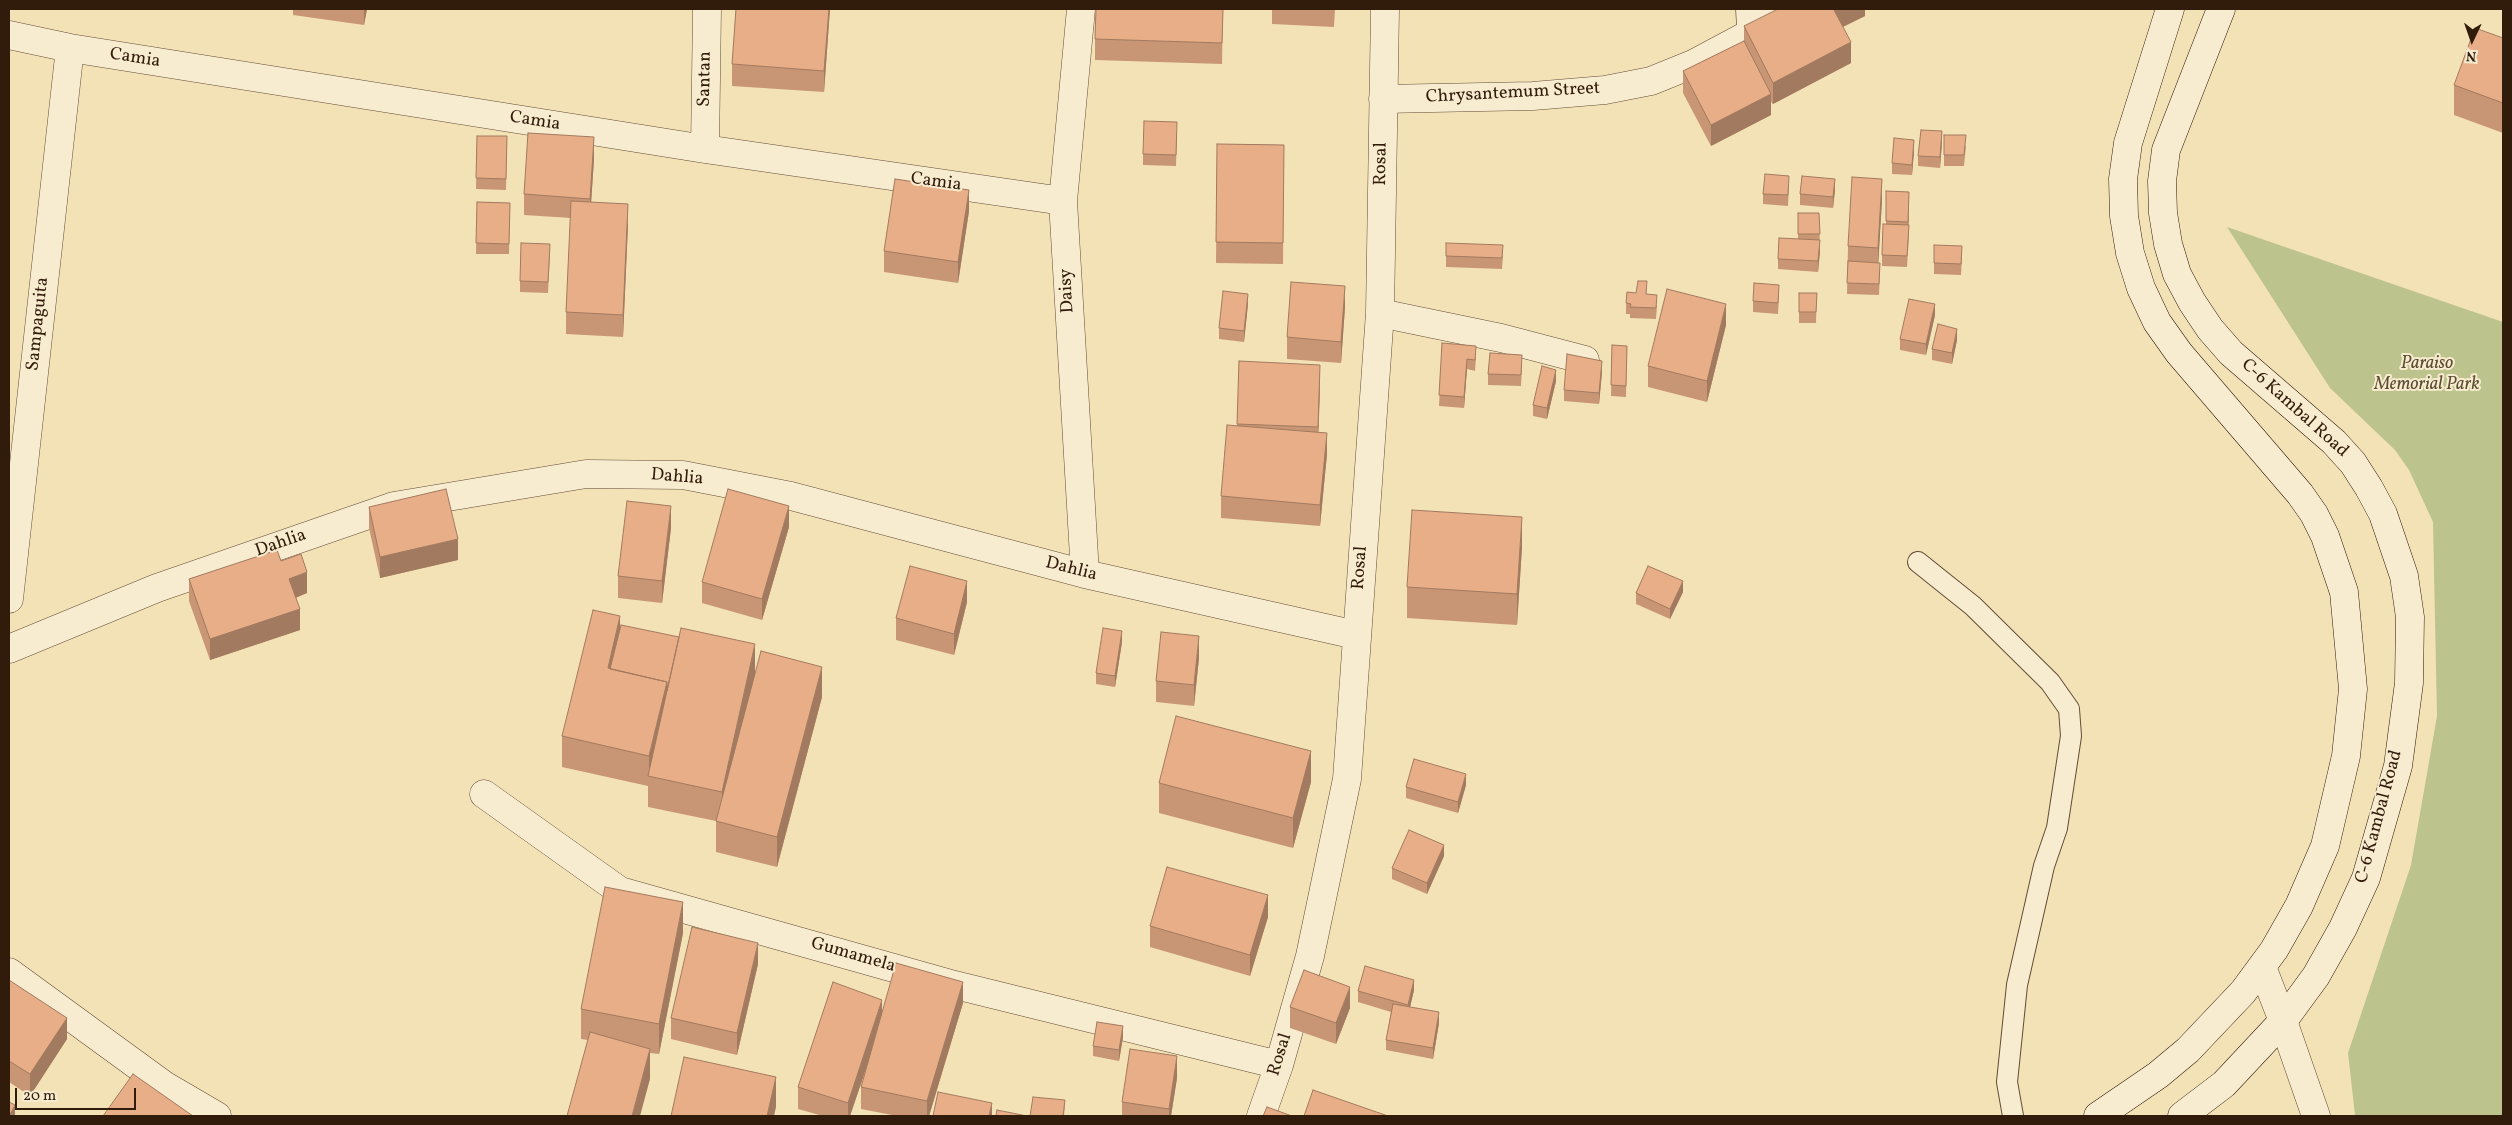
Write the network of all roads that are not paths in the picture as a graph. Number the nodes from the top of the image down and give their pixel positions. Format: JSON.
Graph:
{"nodes":[{"id":1,"x":707,"y":9,"type":"edge"},
{"id":2,"x":1081,"y":9,"type":"edge"},
{"id":3,"x":1385,"y":9,"type":"edge"},
{"id":4,"x":1792,"y":9,"type":"edge"},
{"id":5,"x":2170,"y":9,"type":"edge"},
{"id":6,"x":2222,"y":9,"type":"edge"},
{"id":7,"x":1751,"y":21,"type":"edge"},
{"id":8,"x":9,"y":35,"type":"edge"},
{"id":9,"x":70,"y":48,"type":"junction"},
{"id":10,"x":1383,"y":99,"type":"junction"},
{"id":11,"x":706,"y":149,"type":"junction"},
{"id":12,"x":1063,"y":201,"type":"junction"},
{"id":13,"x":1380,"y":313,"type":"junction"},
{"id":14,"x":1585,"y":360,"type":"edge"},
{"id":15,"x":1918,"y":562,"type":"dead end"},
{"id":16,"x":1085,"y":574,"type":"junction"},
{"id":17,"x":9,"y":599,"type":"edge"},
{"id":18,"x":1356,"y":635,"type":"junction"},
{"id":19,"x":9,"y":649,"type":"edge"},
{"id":20,"x":484,"y":794,"type":"dead end"},
{"id":21,"x":2262,"y":967,"type":"junction"},
{"id":22,"x":9,"y":972,"type":"edge"},
{"id":23,"x":2284,"y":1021,"type":"junction"},
{"id":24,"x":1279,"y":1065,"type":"junction"},
{"id":25,"x":217,"y":1116,"type":"edge"},
{"id":26,"x":1261,"y":1116,"type":"edge"},
{"id":27,"x":2013,"y":1116,"type":"edge"},
{"id":28,"x":2098,"y":1116,"type":"edge"},
{"id":29,"x":2182,"y":1116,"type":"edge"},
{"id":30,"x":2316,"y":1116,"type":"edge"}],
"edges":[{"from":1,"to":11,"type":"street","name":"Santan"},
{"from":2,"to":12,"type":"street","name":"Daisy"},
{"from":3,"to":10,"type":"street","name":"Rosal"},
{"from":4,"to":7,"type":"street","name":"Chrysantemum Street"},
{"from":5,"to":21,"type":"street"},
{"from":6,"to":23,"type":"street","name":"C-6 Kambal Road"},
{"from":7,"to":10,"type":"street","name":"Chrysantemum Street"},
{"from":8,"to":9,"type":"street","name":"Camia"},
{"from":9,"to":11,"type":"street","name":"Camia"},
{"from":9,"to":17,"type":"street","name":"Sampaguita"},
{"from":10,"to":13,"type":"street","name":"Rosal"},
{"from":11,"to":12,"type":"street","name":"Camia"},
{"from":12,"to":16,"type":"street","name":"Daisy"},
{"from":13,"to":14,"type":"street"},
{"from":13,"to":18,"type":"street","name":"Rosal"},
{"from":15,"to":27,"type":"lane"},
{"from":16,"to":18,"type":"street","name":"Dahlia"},
{"from":16,"to":19,"type":"street","name":"Dahlia"},
{"from":18,"to":24,"type":"street","name":"Rosal"},
{"from":20,"to":24,"type":"street","name":"Gumamela"},
{"from":21,"to":23,"type":"street"},
{"from":21,"to":28,"type":"street"},
{"from":22,"to":25,"type":"street"},
{"from":23,"to":29,"type":"street","name":"C-6 Kambal Road"},
{"from":23,"to":30,"type":"street"},
{"from":24,"to":26,"type":"street","name":"Rosal"}]}
